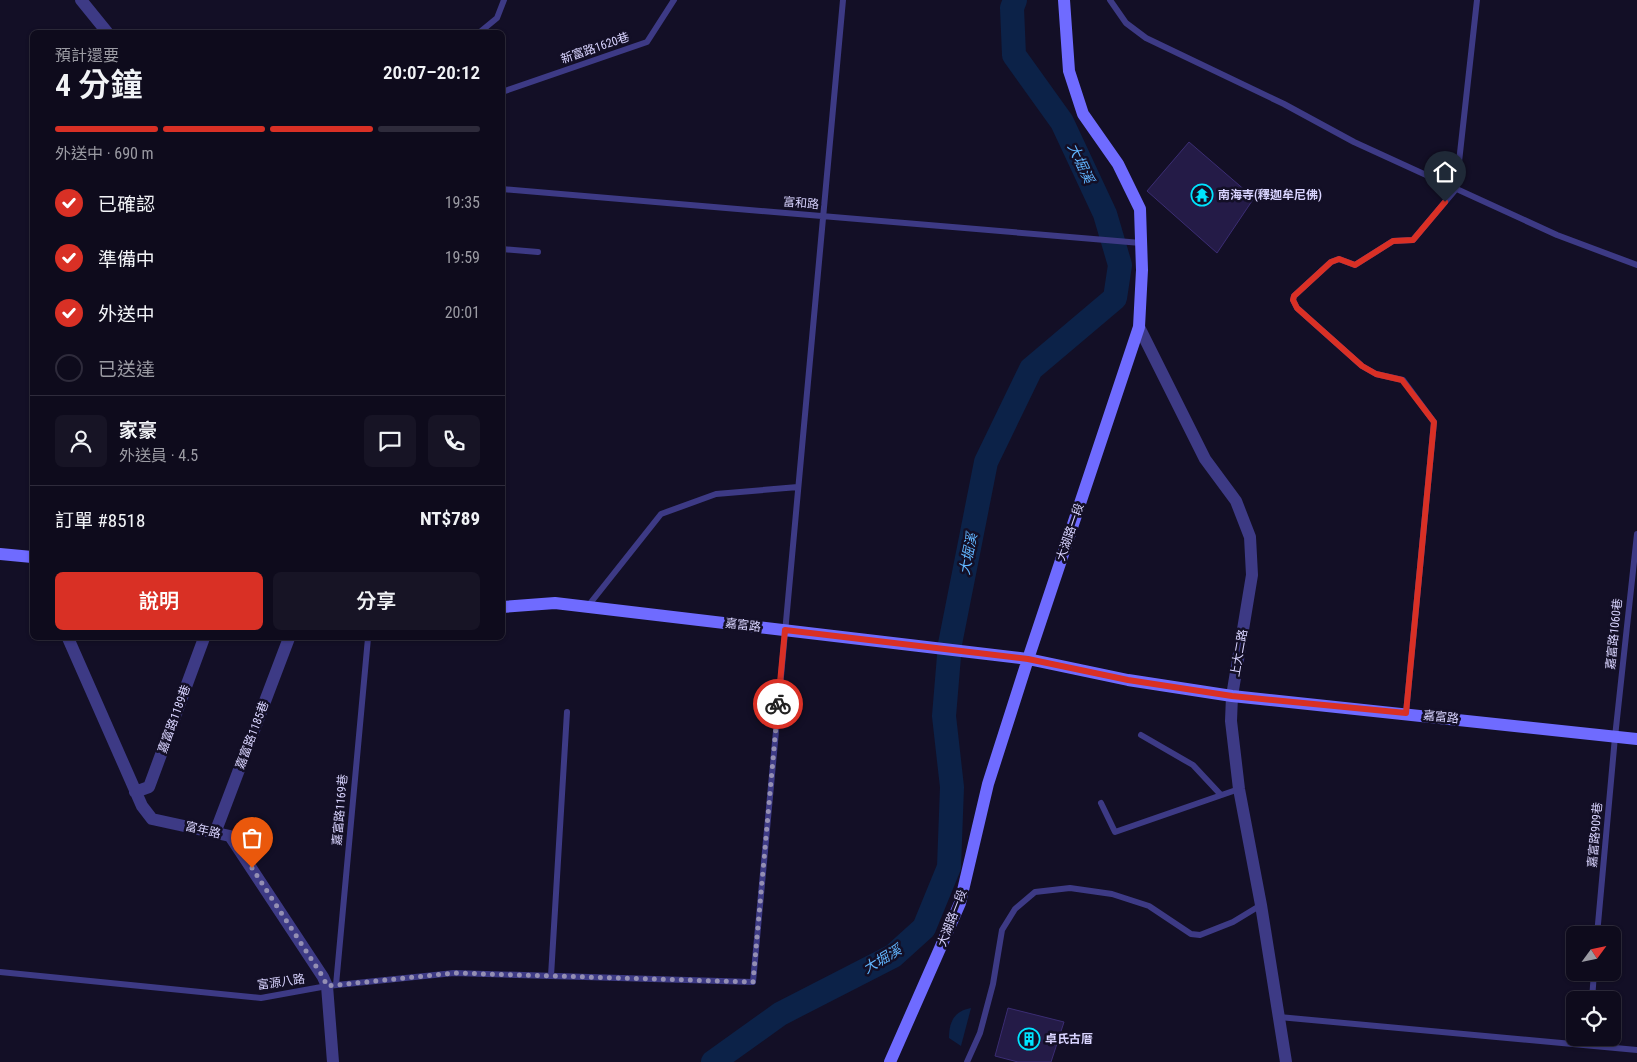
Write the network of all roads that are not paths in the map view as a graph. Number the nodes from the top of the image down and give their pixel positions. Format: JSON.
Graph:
{"nodes":[{"id":1,"x":81,"y":0,"type":"edge"},
{"id":2,"x":504,"y":0,"type":"edge"},
{"id":3,"x":674,"y":0,"type":"edge"},
{"id":4,"x":843,"y":0,"type":"edge"},
{"id":5,"x":1064,"y":0,"type":"edge"},
{"id":6,"x":1110,"y":0,"type":"edge"},
{"id":7,"x":1477,"y":0,"type":"edge"},
{"id":8,"x":105,"y":30,"type":"edge"},
{"id":9,"x":482,"y":30,"type":"edge"},
{"id":10,"x":505,"y":91,"type":"edge"},
{"id":11,"x":505,"y":188,"type":"edge"},
{"id":12,"x":1456,"y":189,"type":"junction"},
{"id":13,"x":823,"y":216,"type":"junction"},
{"id":14,"x":1135,"y":243,"type":"junction"},
{"id":15,"x":505,"y":249,"type":"edge"},
{"id":16,"x":538,"y":252,"type":"dead end"},
{"id":17,"x":1637,"y":265,"type":"edge"},
{"id":18,"x":1139,"y":327,"type":"junction"},
{"id":19,"x":798,"y":487,"type":"junction"},
{"id":20,"x":1637,"y":534,"type":"edge"},
{"id":21,"x":0,"y":554,"type":"edge"},
{"id":22,"x":30,"y":557,"type":"edge"},
{"id":23,"x":505,"y":607,"type":"edge"},
{"id":24,"x":587,"y":607,"type":"junction"},
{"id":25,"x":785,"y":630,"type":"junction"},
{"id":26,"x":69,"y":640,"type":"edge"},
{"id":27,"x":203,"y":640,"type":"edge"},
{"id":28,"x":288,"y":640,"type":"edge"},
{"id":29,"x":368,"y":640,"type":"edge"},
{"id":30,"x":1028,"y":659,"type":"junction"},
{"id":31,"x":1232,"y":696,"type":"junction"},
{"id":32,"x":567,"y":712,"type":"dead end"},
{"id":33,"x":1406,"y":713,"type":"junction"},
{"id":34,"x":1141,"y":736,"type":"dead end"},
{"id":35,"x":1615,"y":737,"type":"junction"},
{"id":36,"x":1637,"y":739,"type":"edge"},
{"id":37,"x":1239,"y":789,"type":"junction"},
{"id":38,"x":135,"y":792,"type":"junction"},
{"id":39,"x":1221,"y":795,"type":"junction"},
{"id":40,"x":1101,"y":803,"type":"dead end"},
{"id":41,"x":215,"y":833,"type":"junction"},
{"id":42,"x":1261,"y":905,"type":"junction"},
{"id":43,"x":1599,"y":926,"type":"edge"},
{"id":44,"x":0,"y":972,"type":"edge"},
{"id":45,"x":551,"y":976,"type":"junction"},
{"id":46,"x":331,"y":986,"type":"junction"},
{"id":47,"x":1278,"y":1017,"type":"junction"},
{"id":48,"x":1566,"y":1044,"type":"edge"},
{"id":49,"x":1587,"y":1046,"type":"edge"},
{"id":50,"x":1637,"y":1050,"type":"edge"},
{"id":51,"x":333,"y":1062,"type":"edge"},
{"id":52,"x":890,"y":1062,"type":"edge"},
{"id":53,"x":967,"y":1062,"type":"edge"},
{"id":54,"x":1286,"y":1062,"type":"edge"}],
"edges":[{"from":1,"to":8,"type":"street"},
{"from":2,"to":9,"type":"lane"},
{"from":3,"to":10,"type":"lane","name":"新富路1620巷"},
{"from":4,"to":13,"type":"lane"},
{"from":5,"to":14,"type":"street","name":"大湖路一段"},
{"from":6,"to":12,"type":"lane"},
{"from":7,"to":12,"type":"lane"},
{"from":11,"to":13,"type":"lane","name":"富和路"},
{"from":12,"to":17,"type":"lane"},
{"from":12,"to":33,"type":"lane"},
{"from":13,"to":14,"type":"lane","name":"富和路"},
{"from":13,"to":19,"type":"lane"},
{"from":14,"to":18,"type":"street","name":"大湖路一段"},
{"from":15,"to":16,"type":"lane"},
{"from":18,"to":30,"type":"street","name":"大湖路一段"},
{"from":18,"to":31,"type":"street","name":"上大二路"},
{"from":19,"to":24,"type":"lane"},
{"from":19,"to":25,"type":"lane"},
{"from":20,"to":35,"type":"lane","name":"嘉富路1060巷"},
{"from":21,"to":22,"type":"street"},
{"from":23,"to":24,"type":"street","name":"嘉富路"},
{"from":24,"to":25,"type":"street","name":"嘉富路"},
{"from":25,"to":30,"type":"street","name":"嘉富路"},
{"from":25,"to":45,"type":"lane","name":"富源八路"},
{"from":26,"to":38,"type":"street","name":"富年路"},
{"from":27,"to":38,"type":"street","name":"嘉富路1189巷"},
{"from":28,"to":41,"type":"street","name":"嘉富路1185巷"},
{"from":29,"to":46,"type":"lane","name":"嘉富路1169巷"},
{"from":30,"to":31,"type":"street","name":"嘉富路"},
{"from":30,"to":52,"type":"street","name":"大湖路一段"},
{"from":31,"to":33,"type":"street","name":"嘉富路"},
{"from":31,"to":37,"type":"street","name":"上大二路"},
{"from":32,"to":45,"type":"lane"},
{"from":33,"to":35,"type":"street","name":"嘉富路"},
{"from":34,"to":39,"type":"lane"},
{"from":35,"to":36,"type":"street","name":"嘉富路"},
{"from":35,"to":43,"type":"lane","name":"嘉富路909巷"},
{"from":37,"to":39,"type":"lane"},
{"from":37,"to":42,"type":"street","name":"上大二路"},
{"from":38,"to":41,"type":"street","name":"富年路"},
{"from":39,"to":40,"type":"lane"},
{"from":41,"to":46,"type":"street","name":"富年路"},
{"from":42,"to":47,"type":"street","name":"上大二路"},
{"from":42,"to":53,"type":"lane"},
{"from":44,"to":46,"type":"lane","name":"富源八路"},
{"from":45,"to":46,"type":"lane","name":"富源八路"},
{"from":46,"to":51,"type":"street","name":"富年路"},
{"from":47,"to":48,"type":"lane"},
{"from":47,"to":54,"type":"street","name":"上大二路"},
{"from":49,"to":50,"type":"lane"}]}
